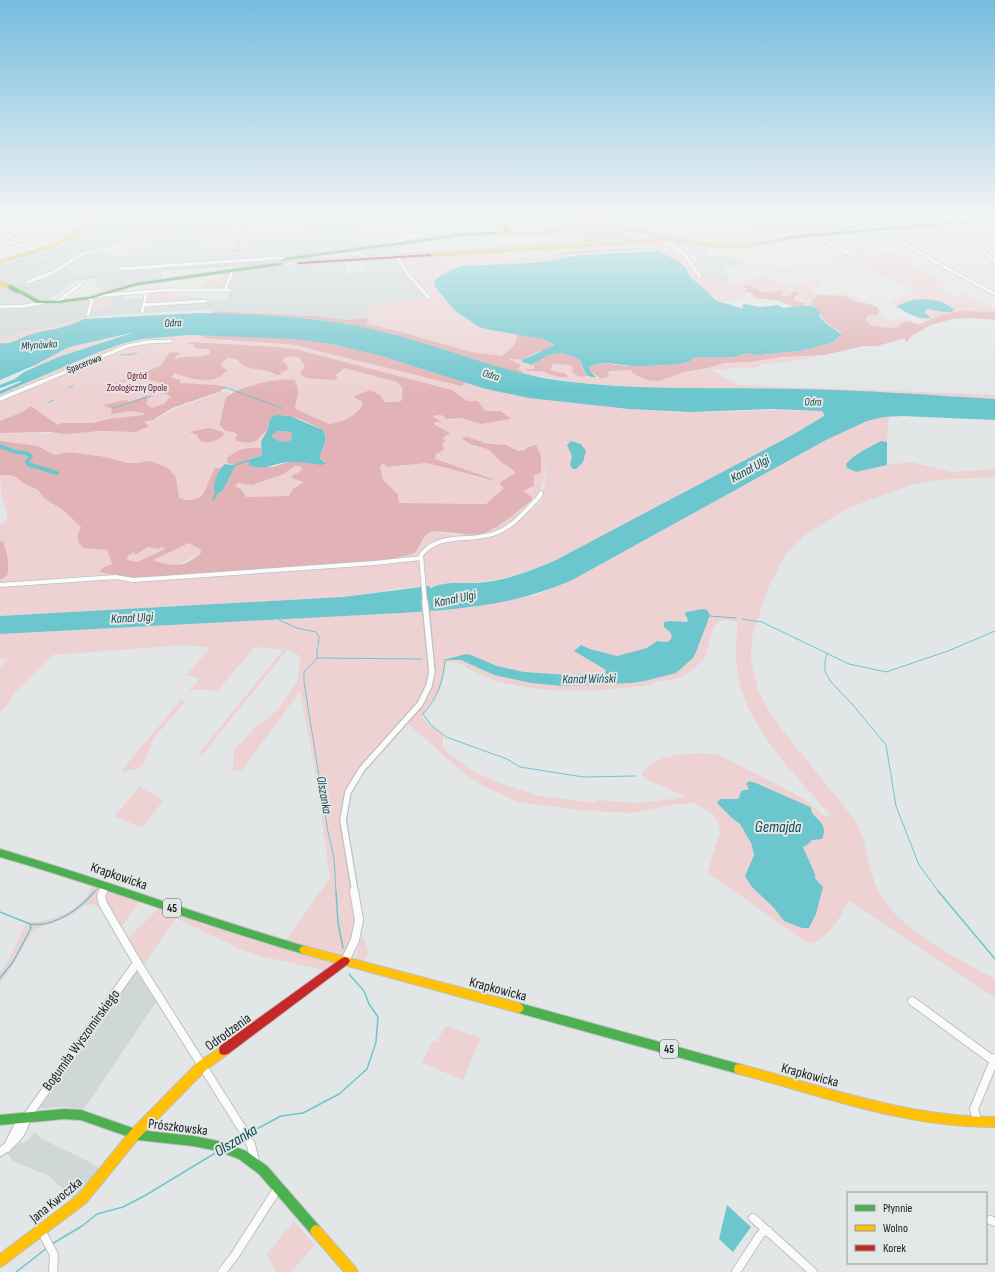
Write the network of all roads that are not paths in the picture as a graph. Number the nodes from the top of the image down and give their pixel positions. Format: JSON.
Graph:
{"nodes":[{"id":1,"x":48,"y":274,"type":"edge"},
{"id":2,"x":203,"y":274,"type":"edge"},
{"id":3,"x":231,"y":274,"type":"edge"},
{"id":4,"x":408,"y":274,"type":"edge"},
{"id":5,"x":698,"y":274,"type":"edge"},
{"id":6,"x":958,"y":274,"type":"edge"},
{"id":7,"x":700,"y":277,"type":"dead end"},
{"id":8,"x":0,"y":282,"type":"edge"},
{"id":9,"x":28,"y":282,"type":"dead end"},
{"id":10,"x":81,"y":284,"type":"dead end"},
{"id":11,"x":225,"y":290,"type":"junction"},
{"id":12,"x":230,"y":290,"type":"dead end"},
{"id":13,"x":147,"y":291,"type":"junction"},
{"id":14,"x":995,"y":294,"type":"edge"},
{"id":15,"x":104,"y":295,"type":"junction"},
{"id":16,"x":92,"y":297,"type":"junction"},
{"id":17,"x":429,"y":298,"type":"dead end"},
{"id":18,"x":206,"y":301,"type":"dead end"},
{"id":19,"x":57,"y":302,"type":"junction"},
{"id":20,"x":37,"y":303,"type":"junction"},
{"id":21,"x":144,"y":305,"type":"junction"},
{"id":22,"x":0,"y":307,"type":"edge"},
{"id":23,"x":142,"y":312,"type":"dead end"},
{"id":24,"x":88,"y":315,"type":"dead end"},
{"id":25,"x":171,"y":341,"type":"dead end"},
{"id":26,"x":0,"y":399,"type":"edge"},
{"id":27,"x":541,"y":493,"type":"dead end"},
{"id":28,"x":421,"y":558,"type":"junction"},
{"id":29,"x":0,"y":585,"type":"edge"},
{"id":30,"x":0,"y":853,"type":"edge"},
{"id":31,"x":106,"y":886,"type":"junction"},
{"id":32,"x":345,"y":961,"type":"junction"},
{"id":33,"x":137,"y":963,"type":"junction"},
{"id":34,"x":912,"y":1001,"type":"dead end"},
{"id":35,"x":994,"y":1059,"type":"edge"},
{"id":36,"x":202,"y":1066,"type":"junction"},
{"id":37,"x":26,"y":1118,"type":"junction"},
{"id":38,"x":0,"y":1120,"type":"edge"},
{"id":39,"x":995,"y":1122,"type":"edge"},
{"id":40,"x":978,"y":1123,"type":"junction"},
{"id":41,"x":135,"y":1134,"type":"junction"},
{"id":42,"x":3,"y":1150,"type":"edge"},
{"id":43,"x":255,"y":1162,"type":"junction"},
{"id":44,"x":279,"y":1187,"type":"junction"},
{"id":45,"x":752,"y":1218,"type":"dead end"},
{"id":46,"x":40,"y":1230,"type":"junction"},
{"id":47,"x":768,"y":1232,"type":"junction"},
{"id":48,"x":0,"y":1261,"type":"edge"},
{"id":49,"x":53,"y":1272,"type":"edge"},
{"id":50,"x":222,"y":1272,"type":"edge"},
{"id":51,"x":352,"y":1272,"type":"edge"},
{"id":52,"x":736,"y":1272,"type":"edge"},
{"id":53,"x":813,"y":1272,"type":"edge"}],
"edges":[{"from":1,"to":9,"type":"street"},
{"from":2,"to":15,"type":"main road"},
{"from":3,"to":11,"type":"street"},
{"from":4,"to":17,"type":"street"},
{"from":5,"to":7,"type":"street"},
{"from":6,"to":14,"type":"street"},
{"from":8,"to":20,"type":"main road","bridge":true},
{"from":10,"to":19,"type":"street"},
{"from":11,"to":12,"type":"street"},
{"from":11,"to":13,"type":"street"},
{"from":13,"to":15,"type":"street"},
{"from":13,"to":21,"type":"street"},
{"from":15,"to":16,"type":"main road"},
{"from":16,"to":19,"type":"main road"},
{"from":16,"to":24,"type":"street"},
{"from":18,"to":21,"type":"street"},
{"from":19,"to":20,"type":"main road"},
{"from":20,"to":22,"type":"street"},
{"from":21,"to":23,"type":"street"},
{"from":25,"to":26,"type":"street","name":"Spacerowa"},
{"from":27,"to":28,"type":"street"},
{"from":28,"to":29,"type":"street"},
{"from":28,"to":32,"type":"street"},
{"from":30,"to":31,"type":"main road","name":"Krapkowicka","number":"45"},
{"from":31,"to":32,"type":"main road","name":"Krapkowicka","number":"45"},
{"from":31,"to":33,"type":"street"},
{"from":32,"to":36,"type":"main road","name":"Odrodzenia"},
{"from":32,"to":40,"type":"main road","name":"Krapkowicka","number":"45"},
{"from":33,"to":36,"type":"street"},
{"from":33,"to":37,"type":"street","name":"Bogumiła Wyszomirskiego"},
{"from":34,"to":35,"type":"street"},
{"from":35,"to":40,"type":"street"},
{"from":36,"to":41,"type":"main road","name":"Odrodzenia"},
{"from":36,"to":43,"type":"street"},
{"from":37,"to":38,"type":"main road","name":"Prószkowska"},
{"from":37,"to":41,"type":"main road","name":"Prószkowska"},
{"from":37,"to":42,"type":"street","name":"Bogumiła Wyszomirskiego"},
{"from":39,"to":40,"type":"main road","name":"Krapkowicka","number":"45"},
{"from":41,"to":43,"type":"main road","name":"Prószkowska"},
{"from":41,"to":46,"type":"main road","name":"Jana Kwoczka"},
{"from":43,"to":44,"type":"main road","name":"Prószkowska"},
{"from":44,"to":50,"type":"street"},
{"from":44,"to":51,"type":"main road","name":"Prószkowska"},
{"from":45,"to":47,"type":"street"},
{"from":46,"to":48,"type":"main road","name":"Jana Kwoczka"},
{"from":46,"to":49,"type":"street"},
{"from":47,"to":52,"type":"street"},
{"from":47,"to":53,"type":"street"}]}
